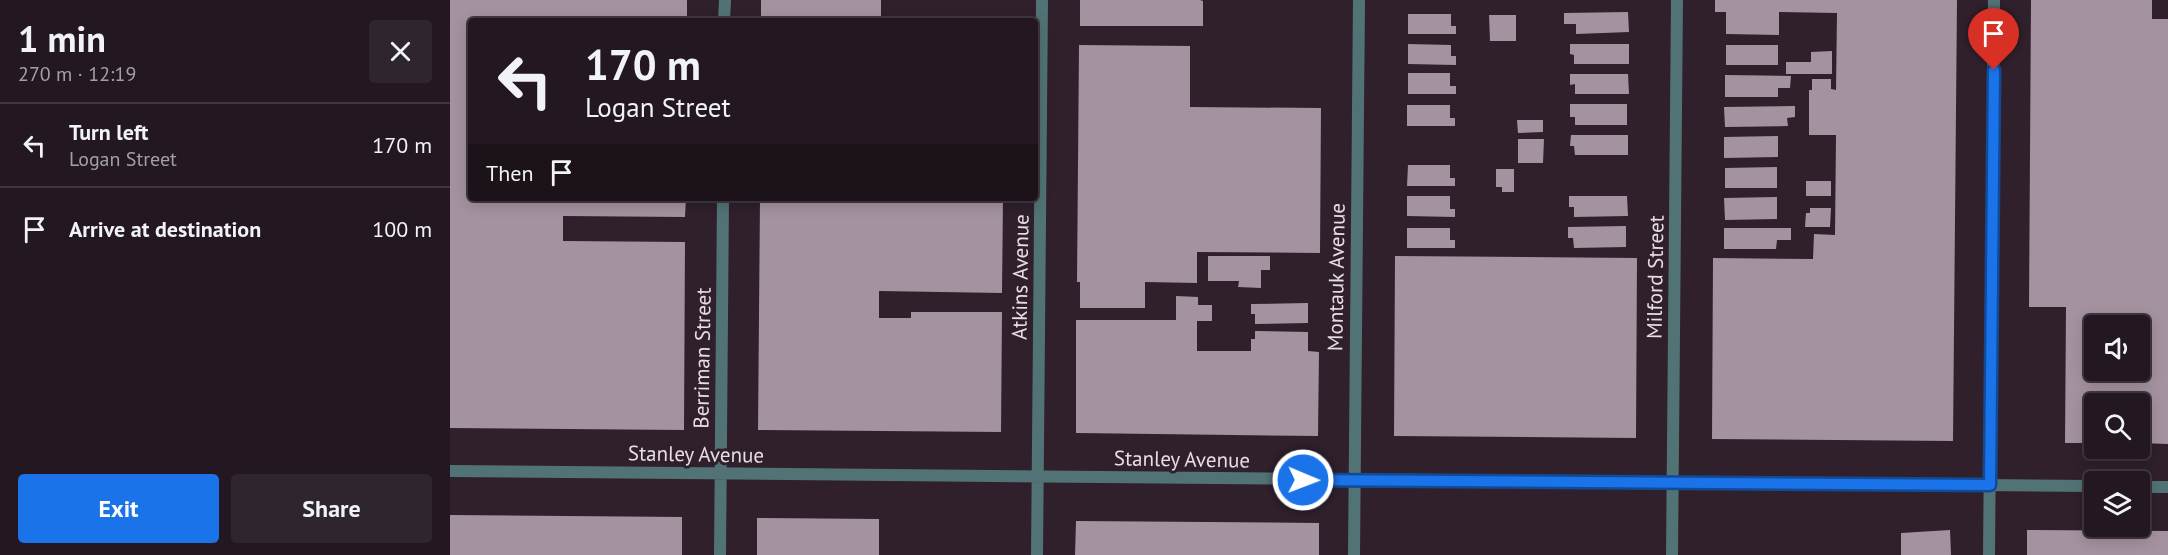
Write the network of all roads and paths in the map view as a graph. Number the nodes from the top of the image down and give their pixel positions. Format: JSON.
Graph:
{"nodes":[{"id":1,"x":725,"y":0,"type":"edge"},
{"id":2,"x":1042,"y":0,"type":"edge"},
{"id":3,"x":1359,"y":0,"type":"edge"},
{"id":4,"x":1677,"y":0,"type":"edge"},
{"id":5,"x":1994,"y":0,"type":"edge"},
{"id":6,"x":724,"y":18,"type":"edge"},
{"id":7,"x":723,"y":201,"type":"edge"},
{"id":8,"x":450,"y":471,"type":"edge"},
{"id":9,"x":720,"y":473,"type":"junction"},
{"id":10,"x":1038,"y":477,"type":"junction"},
{"id":11,"x":1354,"y":480,"type":"junction"},
{"id":12,"x":1672,"y":482,"type":"junction"},
{"id":13,"x":1990,"y":485,"type":"junction"},
{"id":14,"x":2084,"y":486,"type":"edge"},
{"id":15,"x":2150,"y":487,"type":"edge"},
{"id":16,"x":2168,"y":487,"type":"edge"},
{"id":17,"x":720,"y":555,"type":"edge"},
{"id":18,"x":1037,"y":555,"type":"edge"},
{"id":19,"x":1353,"y":555,"type":"edge"},
{"id":20,"x":1672,"y":555,"type":"edge"},
{"id":21,"x":1989,"y":555,"type":"edge"}],
"edges":[{"from":1,"to":6,"type":"street"},
{"from":2,"to":10,"type":"street","name":"Atkins Avenue"},
{"from":3,"to":11,"type":"street","name":"Montauk Avenue"},
{"from":4,"to":12,"type":"street","name":"Milford Street"},
{"from":5,"to":13,"type":"street"},
{"from":7,"to":9,"type":"street","name":"Berriman Street"},
{"from":8,"to":9,"type":"street","name":"Stanley Avenue"},
{"from":9,"to":10,"type":"street","name":"Stanley Avenue"},
{"from":9,"to":17,"type":"street","name":"Berriman Street"},
{"from":10,"to":11,"type":"street","name":"Stanley Avenue"},
{"from":10,"to":18,"type":"street","name":"Atkins Avenue"},
{"from":11,"to":12,"type":"street","name":"Stanley Avenue"},
{"from":11,"to":19,"type":"street","name":"Montauk Avenue"},
{"from":12,"to":13,"type":"street","name":"Stanley Avenue"},
{"from":12,"to":20,"type":"street","name":"Milford Street"},
{"from":13,"to":14,"type":"street","name":"Stanley Avenue"},
{"from":13,"to":21,"type":"street"},
{"from":15,"to":16,"type":"street"}]}
